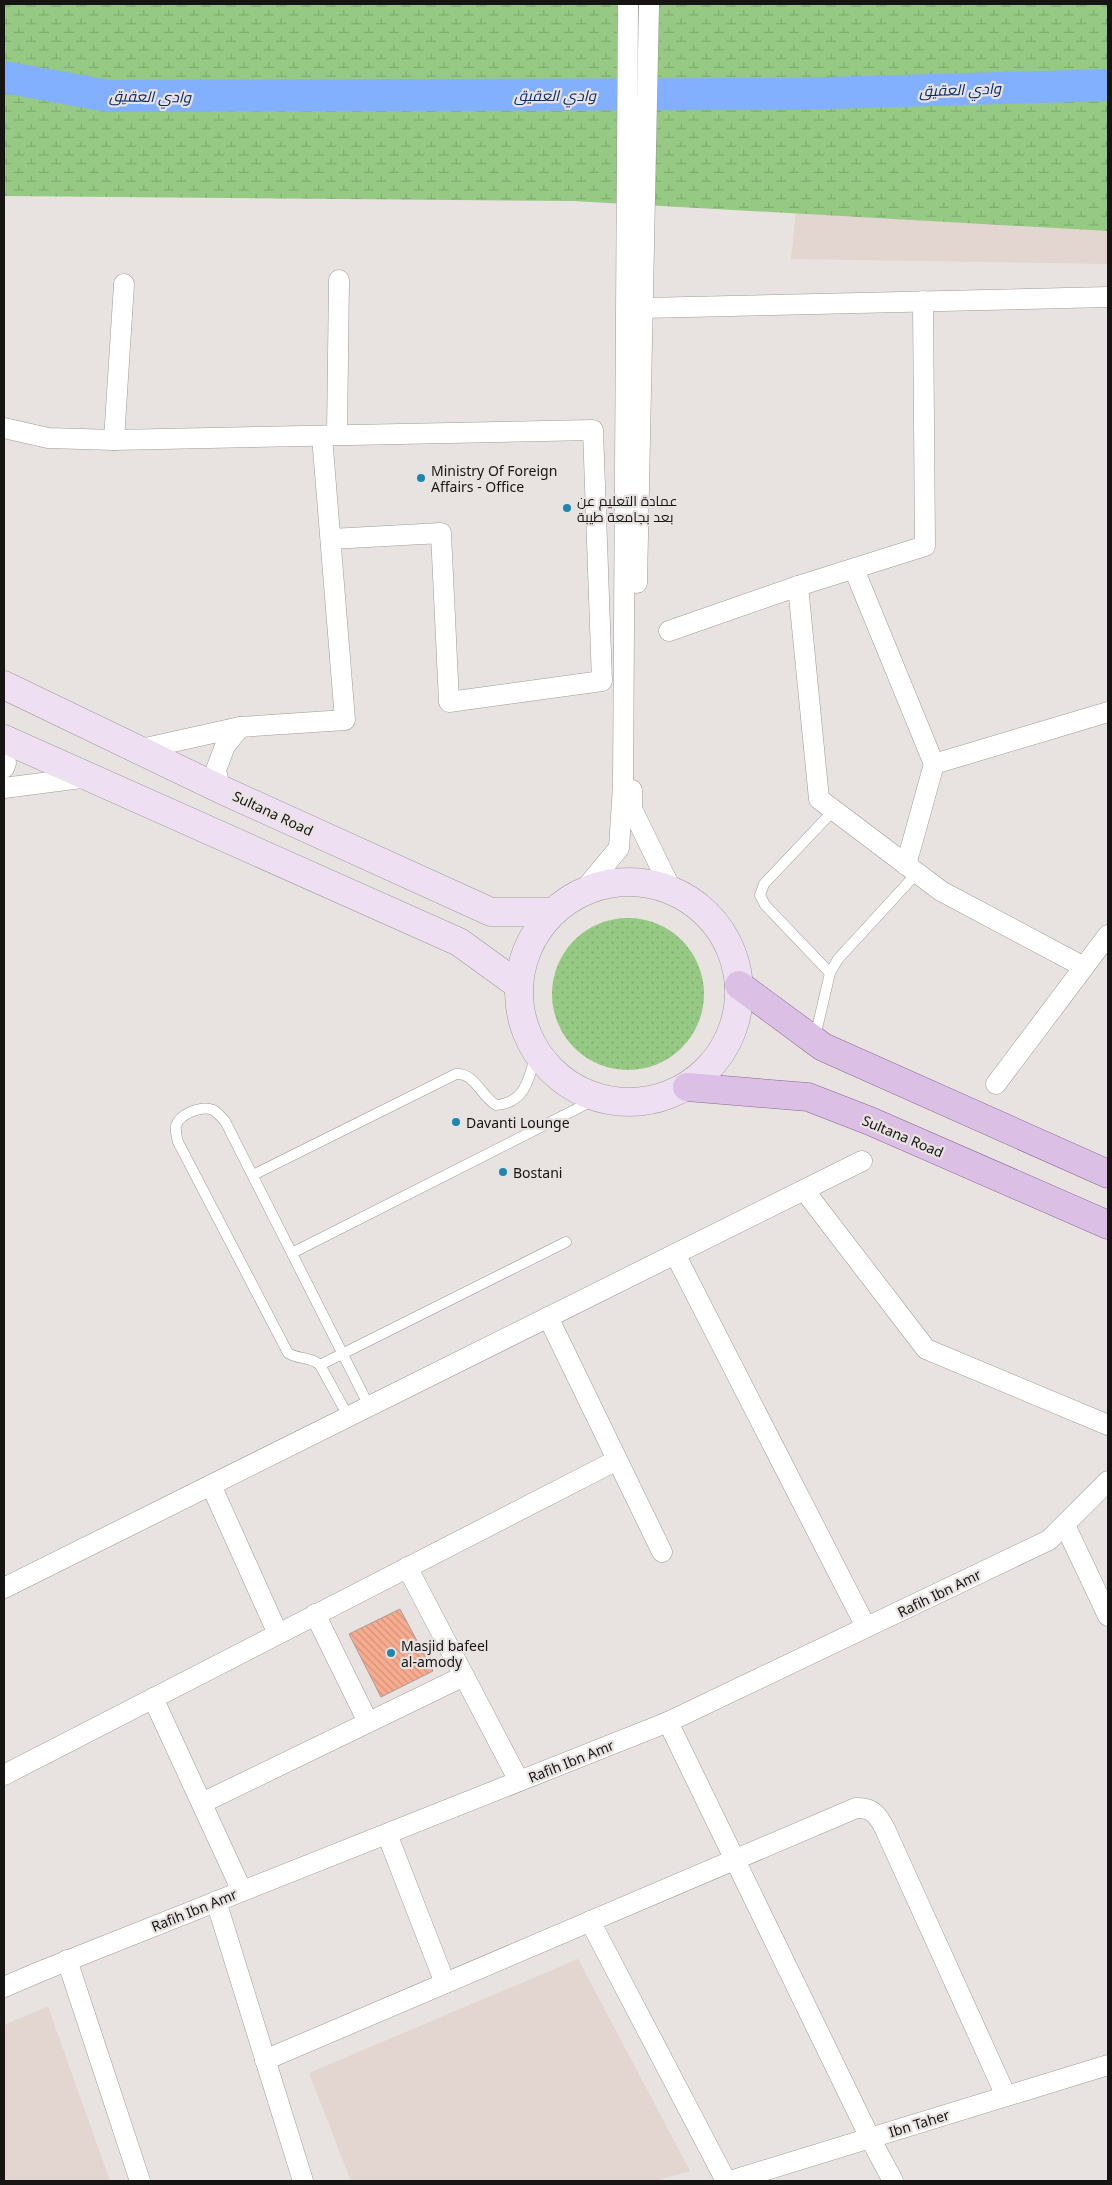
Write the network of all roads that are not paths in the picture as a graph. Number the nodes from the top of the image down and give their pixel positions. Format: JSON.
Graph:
{"nodes":[{"id":1,"x":628,"y":4,"type":"edge"},
{"id":2,"x":649,"y":4,"type":"edge"},
{"id":3,"x":636,"y":242,"type":"junction"},
{"id":4,"x":340,"y":280,"type":"dead end"},
{"id":5,"x":124,"y":284,"type":"dead end"},
{"id":6,"x":1108,"y":298,"type":"edge"},
{"id":7,"x":923,"y":301,"type":"junction"},
{"id":8,"x":644,"y":308,"type":"junction"},
{"id":9,"x":4,"y":428,"type":"edge"},
{"id":10,"x":330,"y":436,"type":"junction"},
{"id":11,"x":114,"y":440,"type":"junction"},
{"id":12,"x":330,"y":539,"type":"junction"},
{"id":13,"x":854,"y":569,"type":"junction"},
{"id":14,"x":798,"y":586,"type":"junction"},
{"id":15,"x":670,"y":631,"type":"dead end"},
{"id":16,"x":4,"y":685,"type":"edge"},
{"id":17,"x":1108,"y":712,"type":"edge"},
{"id":18,"x":240,"y":727,"type":"junction"},
{"id":19,"x":4,"y":739,"type":"edge"},
{"id":20,"x":141,"y":749,"type":"junction"},
{"id":21,"x":4,"y":754,"type":"edge"},
{"id":22,"x":934,"y":764,"type":"junction"},
{"id":23,"x":4,"y":768,"type":"edge"},
{"id":24,"x":89,"y":777,"type":"junction"},
{"id":25,"x":4,"y":788,"type":"edge"},
{"id":26,"x":220,"y":789,"type":"junction"},
{"id":27,"x":834,"y":810,"type":"junction"},
{"id":28,"x":911,"y":869,"type":"junction"},
{"id":29,"x":585,"y":889,"type":"junction"},
{"id":30,"x":671,"y":889,"type":"junction"},
{"id":31,"x":550,"y":912,"type":"junction"},
{"id":32,"x":1106,"y":943,"type":"edge"},
{"id":33,"x":1084,"y":967,"type":"junction"},
{"id":34,"x":830,"y":973,"type":"junction"},
{"id":35,"x":517,"y":984,"type":"junction"},
{"id":36,"x":740,"y":985,"type":"junction"},
{"id":37,"x":814,"y":1040,"type":"junction"},
{"id":38,"x":537,"y":1049,"type":"junction"},
{"id":39,"x":996,"y":1084,"type":"dead end"},
{"id":40,"x":687,"y":1087,"type":"junction"},
{"id":41,"x":598,"y":1098,"type":"junction"},
{"id":42,"x":862,"y":1161,"type":"dead end"},
{"id":43,"x":1108,"y":1174,"type":"edge"},
{"id":44,"x":253,"y":1175,"type":"junction"},
{"id":45,"x":804,"y":1190,"type":"junction"},
{"id":46,"x":1108,"y":1225,"type":"edge"},
{"id":47,"x":566,"y":1242,"type":"dead end"},
{"id":48,"x":292,"y":1254,"type":"junction"},
{"id":49,"x":675,"y":1254,"type":"junction"},
{"id":50,"x":548,"y":1317,"type":"junction"},
{"id":51,"x":343,"y":1354,"type":"junction"},
{"id":52,"x":320,"y":1365,"type":"junction"},
{"id":53,"x":369,"y":1406,"type":"junction"},
{"id":54,"x":348,"y":1416,"type":"junction"},
{"id":55,"x":1108,"y":1425,"type":"edge"},
{"id":56,"x":616,"y":1460,"type":"junction"},
{"id":57,"x":1108,"y":1481,"type":"edge"},
{"id":58,"x":211,"y":1485,"type":"junction"},
{"id":59,"x":1064,"y":1525,"type":"junction"},
{"id":60,"x":662,"y":1552,"type":"dead end"},
{"id":61,"x":407,"y":1567,"type":"junction"},
{"id":62,"x":4,"y":1588,"type":"edge"},
{"id":63,"x":315,"y":1614,"type":"junction"},
{"id":64,"x":1108,"y":1616,"type":"edge"},
{"id":65,"x":866,"y":1627,"type":"junction"},
{"id":66,"x":278,"y":1634,"type":"junction"},
{"id":67,"x":464,"y":1676,"type":"junction"},
{"id":68,"x":153,"y":1698,"type":"junction"},
{"id":69,"x":368,"y":1722,"type":"junction"},
{"id":70,"x":668,"y":1722,"type":"junction"},
{"id":71,"x":4,"y":1775,"type":"edge"},
{"id":72,"x":519,"y":1781,"type":"junction"},
{"id":73,"x":202,"y":1803,"type":"junction"},
{"id":74,"x":386,"y":1834,"type":"junction"},
{"id":75,"x":735,"y":1859,"type":"junction"},
{"id":76,"x":242,"y":1891,"type":"junction"},
{"id":77,"x":216,"y":1901,"type":"junction"},
{"id":78,"x":590,"y":1921,"type":"junction"},
{"id":79,"x":67,"y":1960,"type":"junction"},
{"id":80,"x":445,"y":1983,"type":"junction"},
{"id":81,"x":4,"y":1987,"type":"edge"},
{"id":82,"x":265,"y":2060,"type":"junction"},
{"id":83,"x":1108,"y":2065,"type":"edge"},
{"id":84,"x":1006,"y":2096,"type":"junction"},
{"id":85,"x":870,"y":2138,"type":"junction"},
{"id":86,"x":140,"y":2181,"type":"edge"},
{"id":87,"x":303,"y":2181,"type":"edge"},
{"id":88,"x":726,"y":2181,"type":"edge"},
{"id":89,"x":730,"y":2181,"type":"edge"},
{"id":90,"x":893,"y":2181,"type":"edge"}],
"edges":[{"from":1,"to":3,"type":"street"},
{"from":2,"to":3,"type":"street"},
{"from":3,"to":8,"type":"street"},
{"from":3,"to":29,"type":"street"},
{"from":4,"to":10,"type":"street"},
{"from":5,"to":11,"type":"street"},
{"from":6,"to":7,"type":"street"},
{"from":7,"to":8,"type":"street"},
{"from":7,"to":13,"type":"street"},
{"from":8,"to":30,"type":"street"},
{"from":9,"to":11,"type":"street"},
{"from":10,"to":11,"type":"street"},
{"from":10,"to":12,"type":"street"},
{"from":10,"to":12,"type":"street"},
{"from":12,"to":18,"type":"street"},
{"from":13,"to":14,"type":"street"},
{"from":13,"to":22,"type":"street"},
{"from":14,"to":15,"type":"street"},
{"from":14,"to":27,"type":"street"},
{"from":16,"to":20,"type":"main road","name":"Sultana Road"},
{"from":17,"to":22,"type":"street"},
{"from":18,"to":20,"type":"street"},
{"from":18,"to":26,"type":"street"},
{"from":19,"to":24,"type":"main road"},
{"from":20,"to":26,"type":"main road","name":"Sultana Road"},
{"from":21,"to":23,"type":"street"},
{"from":22,"to":28,"type":"street"},
{"from":24,"to":25,"type":"street"},
{"from":24,"to":35,"type":"main road"},
{"from":26,"to":31,"type":"main road","name":"Sultana Road"},
{"from":27,"to":28,"type":"street"},
{"from":27,"to":34,"type":"lane"},
{"from":28,"to":33,"type":"street"},
{"from":28,"to":34,"type":"lane"},
{"from":29,"to":30,"type":"main road"},
{"from":29,"to":31,"type":"main road"},
{"from":30,"to":36,"type":"main road"},
{"from":31,"to":35,"type":"main road"},
{"from":32,"to":33,"type":"street"},
{"from":33,"to":39,"type":"street"},
{"from":34,"to":37,"type":"lane"},
{"from":35,"to":38,"type":"main road"},
{"from":36,"to":37,"type":"main road"},
{"from":36,"to":40,"type":"main road"},
{"from":37,"to":43,"type":"main road"},
{"from":38,"to":41,"type":"main road"},
{"from":38,"to":44,"type":"lane"},
{"from":40,"to":41,"type":"main road"},
{"from":40,"to":46,"type":"main road","name":"Sultana Road"},
{"from":41,"to":48,"type":"lane"},
{"from":42,"to":45,"type":"street"},
{"from":44,"to":48,"type":"lane"},
{"from":44,"to":52,"type":"lane"},
{"from":45,"to":49,"type":"street"},
{"from":45,"to":55,"type":"street"},
{"from":47,"to":51,"type":"lane"},
{"from":48,"to":51,"type":"lane"},
{"from":49,"to":50,"type":"street"},
{"from":49,"to":65,"type":"street"},
{"from":50,"to":53,"type":"street"},
{"from":50,"to":56,"type":"street"},
{"from":51,"to":52,"type":"lane"},
{"from":51,"to":53,"type":"lane"},
{"from":52,"to":54,"type":"lane"},
{"from":53,"to":54,"type":"street"},
{"from":54,"to":58,"type":"street"},
{"from":56,"to":60,"type":"street"},
{"from":56,"to":61,"type":"street"},
{"from":57,"to":59,"type":"street","name":"Rafih Ibn Amr"},
{"from":58,"to":62,"type":"street"},
{"from":58,"to":66,"type":"street"},
{"from":59,"to":64,"type":"street"},
{"from":59,"to":65,"type":"street","name":"Rafih Ibn Amr"},
{"from":61,"to":63,"type":"street"},
{"from":61,"to":67,"type":"street"},
{"from":63,"to":66,"type":"street"},
{"from":63,"to":69,"type":"street"},
{"from":65,"to":70,"type":"street","name":"Rafih Ibn Amr"},
{"from":66,"to":68,"type":"street"},
{"from":67,"to":69,"type":"street"},
{"from":67,"to":72,"type":"street"},
{"from":68,"to":71,"type":"street"},
{"from":68,"to":73,"type":"street"},
{"from":69,"to":73,"type":"street"},
{"from":70,"to":72,"type":"street","name":"Rafih Ibn Amr"},
{"from":70,"to":75,"type":"street"},
{"from":72,"to":74,"type":"street","name":"Rafih Ibn Amr"},
{"from":73,"to":76,"type":"street"},
{"from":74,"to":76,"type":"street","name":"Rafih Ibn Amr"},
{"from":74,"to":80,"type":"street"},
{"from":75,"to":78,"type":"street"},
{"from":75,"to":84,"type":"street"},
{"from":75,"to":85,"type":"street"},
{"from":76,"to":77,"type":"street","name":"Rafih Ibn Amr"},
{"from":77,"to":79,"type":"street","name":"Rafih Ibn Amr"},
{"from":77,"to":82,"type":"street"},
{"from":78,"to":80,"type":"street"},
{"from":78,"to":88,"type":"street"},
{"from":79,"to":81,"type":"street","name":"Rafih Ibn Amr"},
{"from":79,"to":86,"type":"street"},
{"from":80,"to":82,"type":"street"},
{"from":82,"to":87,"type":"street"},
{"from":83,"to":84,"type":"street","name":"Ibn Taher"},
{"from":84,"to":85,"type":"street","name":"Ibn Taher"},
{"from":85,"to":89,"type":"street","name":"Ibn Taher"},
{"from":85,"to":90,"type":"street"}]}
